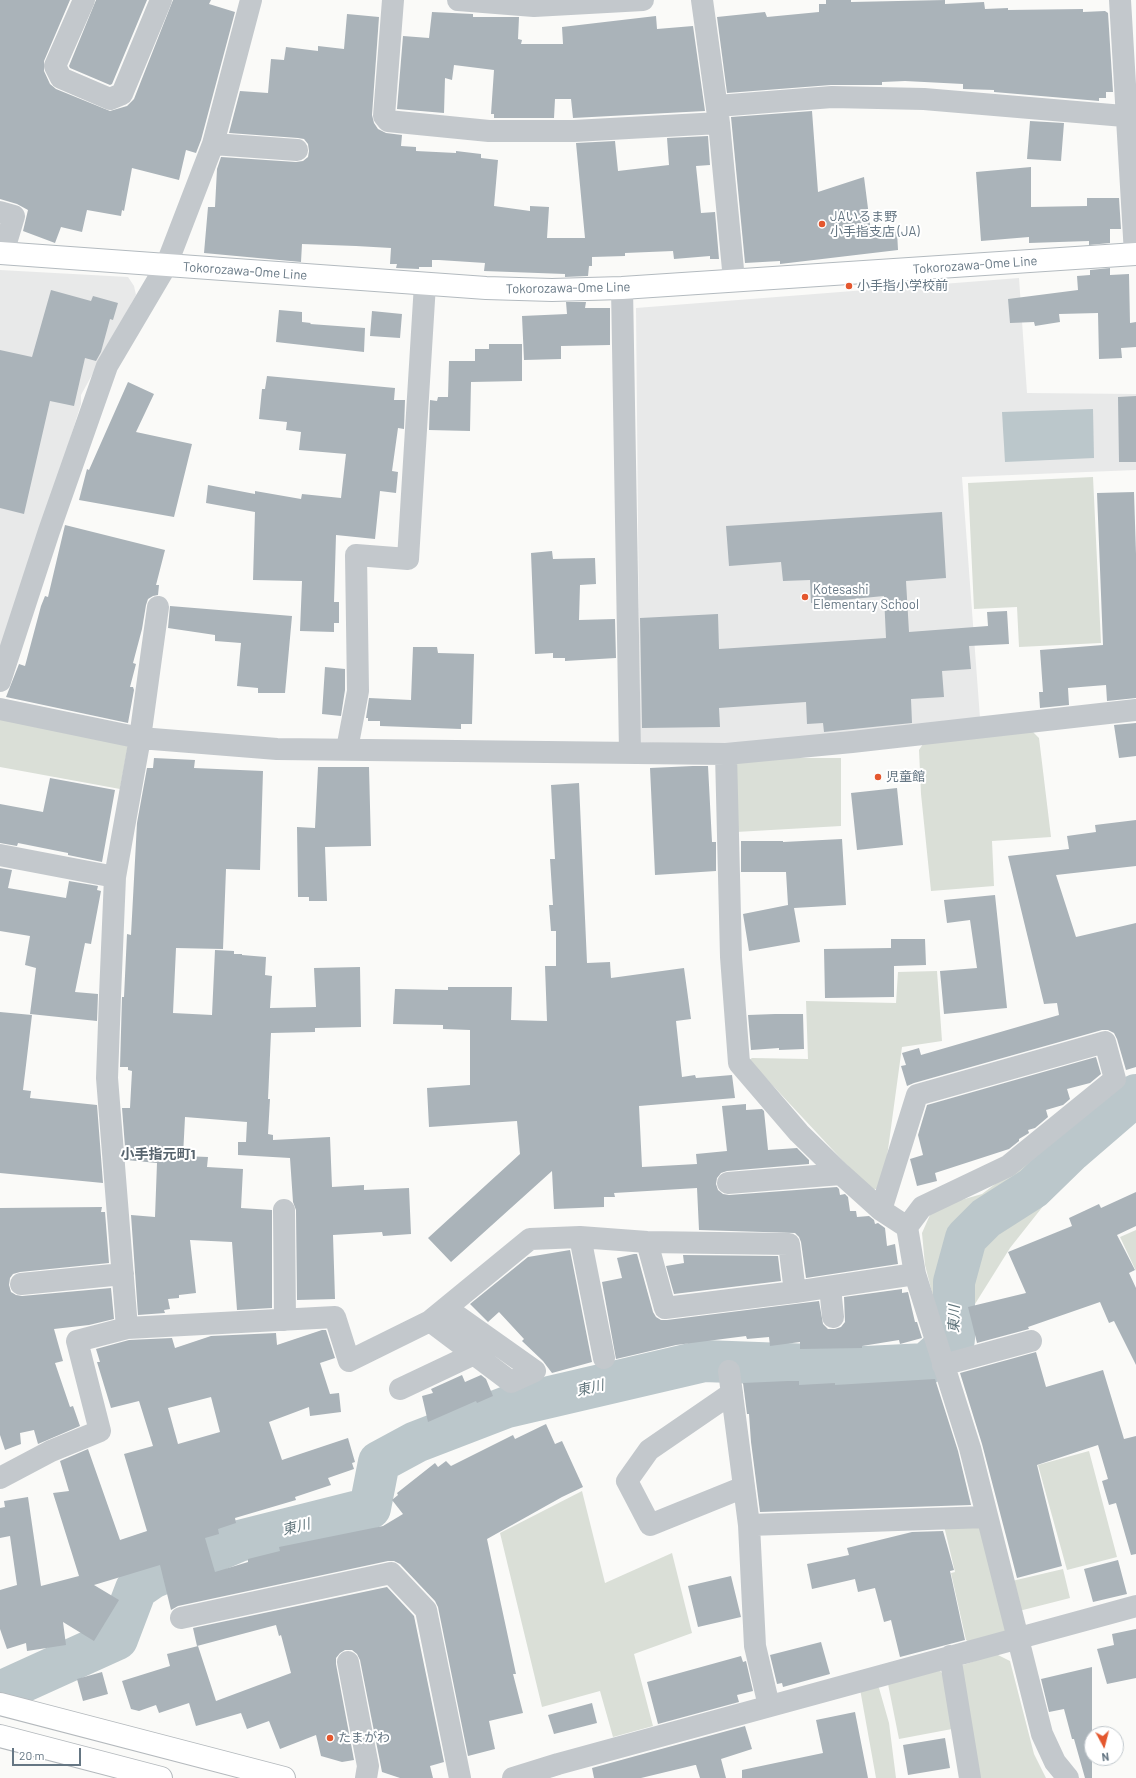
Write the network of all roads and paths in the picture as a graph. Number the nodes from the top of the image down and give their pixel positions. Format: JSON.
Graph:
{"nodes":[{"id":1,"x":84,"y":0,"type":"edge"},
{"id":2,"x":161,"y":0,"type":"edge"},
{"id":3,"x":250,"y":0,"type":"edge"},
{"id":4,"x":393,"y":0,"type":"edge"},
{"id":5,"x":458,"y":0,"type":"edge"},
{"id":6,"x":643,"y":0,"type":"edge"},
{"id":7,"x":702,"y":0,"type":"edge"},
{"id":8,"x":1120,"y":0,"type":"edge"},
{"id":9,"x":718,"y":115,"type":"junction"},
{"id":10,"x":1132,"y":117,"type":"edge"},
{"id":11,"x":214,"y":144,"type":"junction"},
{"id":12,"x":297,"y":150,"type":"dead end"},
{"id":13,"x":0,"y":212,"type":"edge"},
{"id":14,"x":1,"y":253,"type":"edge"},
{"id":15,"x":1135,"y":254,"type":"edge"},
{"id":16,"x":166,"y":266,"type":"junction"},
{"id":17,"x":734,"y":280,"type":"junction"},
{"id":18,"x":425,"y":284,"type":"junction"},
{"id":19,"x":622,"y":288,"type":"junction"},
{"id":20,"x":158,"y":607,"type":"dead end"},
{"id":21,"x":0,"y":681,"type":"edge"},
{"id":22,"x":0,"y":709,"type":"edge"},
{"id":23,"x":1136,"y":710,"type":"edge"},
{"id":24,"x":140,"y":738,"type":"junction"},
{"id":25,"x":348,"y":749,"type":"junction"},
{"id":26,"x":630,"y":752,"type":"junction"},
{"id":27,"x":726,"y":754,"type":"junction"},
{"id":28,"x":0,"y":855,"type":"edge"},
{"id":29,"x":115,"y":877,"type":"junction"},
{"id":30,"x":841,"y":1174,"type":"junction"},
{"id":31,"x":728,"y":1183,"type":"dead end"},
{"id":32,"x":284,"y":1210,"type":"dead end"},
{"id":33,"x":881,"y":1210,"type":"junction"},
{"id":34,"x":907,"y":1228,"type":"junction"},
{"id":35,"x":580,"y":1237,"type":"junction"},
{"id":36,"x":647,"y":1242,"type":"junction"},
{"id":37,"x":123,"y":1274,"type":"junction"},
{"id":38,"x":915,"y":1274,"type":"junction"},
{"id":39,"x":21,"y":1284,"type":"dead end"},
{"id":40,"x":830,"y":1287,"type":"junction"},
{"id":41,"x":795,"y":1292,"type":"junction"},
{"id":42,"x":438,"y":1314,"type":"junction"},
{"id":43,"x":833,"y":1317,"type":"dead end"},
{"id":44,"x":285,"y":1320,"type":"junction"},
{"id":45,"x":127,"y":1328,"type":"junction"},
{"id":46,"x":1031,"y":1341,"type":"dead end"},
{"id":47,"x":474,"y":1354,"type":"junction"},
{"id":48,"x":604,"y":1358,"type":"dead end"},
{"id":49,"x":943,"y":1365,"type":"junction"},
{"id":50,"x":729,"y":1371,"type":"dead end"},
{"id":51,"x":400,"y":1389,"type":"dead end"},
{"id":52,"x":732,"y":1393,"type":"junction"},
{"id":53,"x":0,"y":1478,"type":"edge"},
{"id":54,"x":744,"y":1487,"type":"junction"},
{"id":55,"x":988,"y":1517,"type":"junction"},
{"id":56,"x":749,"y":1525,"type":"junction"},
{"id":57,"x":1136,"y":1606,"type":"edge"},
{"id":58,"x":181,"y":1618,"type":"dead end"},
{"id":59,"x":1018,"y":1639,"type":"junction"},
{"id":60,"x":950,"y":1656,"type":"junction"},
{"id":61,"x":348,"y":1662,"type":"dead end"},
{"id":62,"x":0,"y":1704,"type":"edge"},
{"id":63,"x":769,"y":1706,"type":"junction"},
{"id":64,"x":0,"y":1736,"type":"edge"},
{"id":65,"x":161,"y":1778,"type":"edge"},
{"id":66,"x":284,"y":1778,"type":"edge"},
{"id":67,"x":366,"y":1778,"type":"edge"},
{"id":68,"x":460,"y":1778,"type":"edge"},
{"id":69,"x":513,"y":1778,"type":"edge"},
{"id":70,"x":970,"y":1778,"type":"edge"},
{"id":71,"x":1068,"y":1778,"type":"edge"}],
"edges":[{"from":1,"to":2,"type":"street"},
{"from":3,"to":11,"type":"street"},
{"from":4,"to":9,"type":"street"},
{"from":5,"to":6,"type":"street"},
{"from":7,"to":9,"type":"street"},
{"from":8,"to":10,"type":"street"},
{"from":9,"to":10,"type":"street"},
{"from":9,"to":17,"type":"street"},
{"from":10,"to":15,"type":"street"},
{"from":11,"to":12,"type":"street"},
{"from":11,"to":16,"type":"street"},
{"from":13,"to":14,"type":"street"},
{"from":14,"to":16,"type":"main road","name":"Tokorozawa-Ome Line"},
{"from":15,"to":17,"type":"main road","name":"Tokorozawa-Ome Line"},
{"from":16,"to":18,"type":"main road","name":"Tokorozawa-Ome Line"},
{"from":16,"to":21,"type":"street"},
{"from":17,"to":19,"type":"main road","name":"Tokorozawa-Ome Line"},
{"from":18,"to":19,"type":"main road","name":"Tokorozawa-Ome Line"},
{"from":18,"to":25,"type":"street"},
{"from":19,"to":26,"type":"street"},
{"from":20,"to":24,"type":"street"},
{"from":22,"to":24,"type":"street"},
{"from":23,"to":27,"type":"street"},
{"from":24,"to":25,"type":"street"},
{"from":24,"to":29,"type":"street"},
{"from":25,"to":26,"type":"street"},
{"from":26,"to":27,"type":"street"},
{"from":27,"to":30,"type":"street"},
{"from":28,"to":29,"type":"street"},
{"from":29,"to":37,"type":"street"},
{"from":30,"to":31,"type":"street"},
{"from":30,"to":33,"type":"street"},
{"from":32,"to":44,"type":"street"},
{"from":33,"to":34,"type":"street"},
{"from":33,"to":34,"type":"street"},
{"from":34,"to":38,"type":"street"},
{"from":35,"to":36,"type":"street"},
{"from":35,"to":42,"type":"street"},
{"from":35,"to":48,"type":"street"},
{"from":36,"to":41,"type":"street"},
{"from":36,"to":41,"type":"street"},
{"from":37,"to":39,"type":"street"},
{"from":37,"to":45,"type":"street"},
{"from":38,"to":40,"type":"street"},
{"from":38,"to":49,"type":"street"},
{"from":40,"to":41,"type":"street"},
{"from":40,"to":43,"type":"street"},
{"from":42,"to":44,"type":"street"},
{"from":42,"to":47,"type":"street"},
{"from":42,"to":47,"type":"street"},
{"from":44,"to":45,"type":"street"},
{"from":45,"to":53,"type":"street"},
{"from":46,"to":49,"type":"street"},
{"from":47,"to":51,"type":"street"},
{"from":49,"to":55,"type":"street"},
{"from":50,"to":52,"type":"street"},
{"from":52,"to":54,"type":"street"},
{"from":52,"to":54,"type":"street"},
{"from":54,"to":56,"type":"street"},
{"from":55,"to":56,"type":"street"},
{"from":55,"to":59,"type":"street"},
{"from":56,"to":63,"type":"street"},
{"from":57,"to":59,"type":"street"},
{"from":58,"to":68,"type":"street"},
{"from":59,"to":60,"type":"street"},
{"from":59,"to":71,"type":"street"},
{"from":60,"to":63,"type":"street"},
{"from":60,"to":70,"type":"street"},
{"from":61,"to":67,"type":"street"},
{"from":62,"to":66,"type":"main road"},
{"from":63,"to":69,"type":"street"},
{"from":64,"to":65,"type":"main road"}]}
